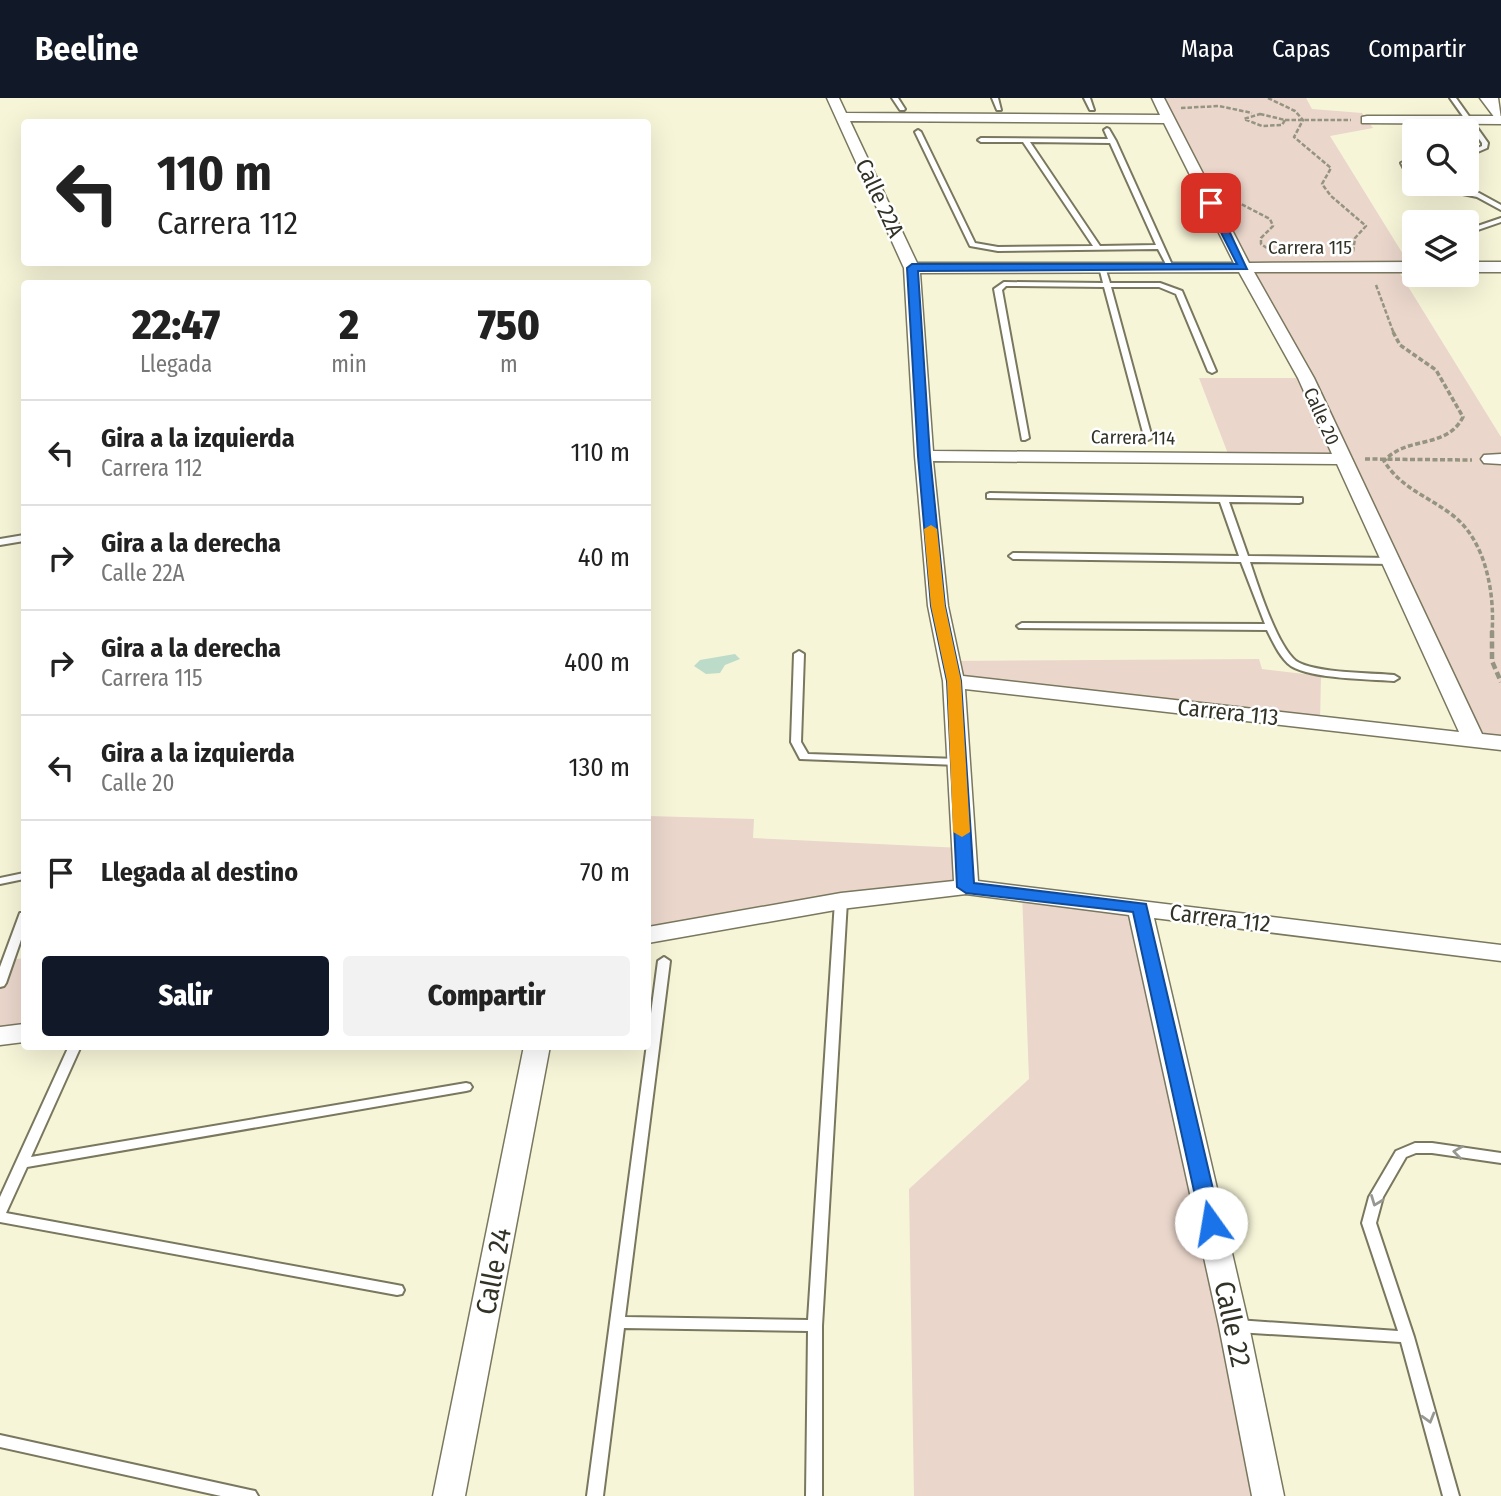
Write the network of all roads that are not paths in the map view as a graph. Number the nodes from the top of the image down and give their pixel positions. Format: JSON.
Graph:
{"nodes":[{"id":1,"x":833,"y":98,"type":"edge"},
{"id":2,"x":895,"y":98,"type":"edge"},
{"id":3,"x":995,"y":98,"type":"edge"},
{"id":4,"x":1087,"y":98,"type":"edge"},
{"id":5,"x":1158,"y":98,"type":"edge"},
{"id":6,"x":1453,"y":98,"type":"edge"},
{"id":7,"x":1489,"y":98,"type":"edge"},
{"id":8,"x":999,"y":108,"type":"dead end"},
{"id":9,"x":902,"y":109,"type":"dead end"},
{"id":10,"x":1092,"y":109,"type":"dead end"},
{"id":11,"x":1501,"y":114,"type":"edge"},
{"id":12,"x":842,"y":117,"type":"junction"},
{"id":13,"x":1167,"y":119,"type":"junction"},
{"id":14,"x":1467,"y":119,"type":"edge"},
{"id":15,"x":1367,"y":120,"type":"road end"},
{"id":16,"x":1402,"y":120,"type":"edge"},
{"id":17,"x":1479,"y":120,"type":"edge"},
{"id":18,"x":1501,"y":120,"type":"edge"},
{"id":19,"x":1107,"y":130,"type":"dead end"},
{"id":20,"x":918,"y":132,"type":"dead end"},
{"id":21,"x":1479,"y":133,"type":"edge"},
{"id":22,"x":981,"y":140,"type":"dead end"},
{"id":23,"x":1025,"y":140,"type":"junction"},
{"id":24,"x":1113,"y":141,"type":"junction"},
{"id":25,"x":1479,"y":150,"type":"edge"},
{"id":26,"x":1479,"y":195,"type":"edge"},
{"id":27,"x":1501,"y":208,"type":"edge"},
{"id":28,"x":1501,"y":220,"type":"edge"},
{"id":29,"x":1479,"y":228,"type":"edge"},
{"id":30,"x":1161,"y":247,"type":"junction"},
{"id":31,"x":1098,"y":248,"type":"junction"},
{"id":32,"x":1102,"y":267,"type":"junction"},
{"id":33,"x":1170,"y":267,"type":"junction"},
{"id":34,"x":1244,"y":267,"type":"junction"},
{"id":35,"x":1402,"y":267,"type":"edge"},
{"id":36,"x":1479,"y":267,"type":"edge"},
{"id":37,"x":1501,"y":267,"type":"edge"},
{"id":38,"x":912,"y":268,"type":"junction"},
{"id":39,"x":1107,"y":284,"type":"junction"},
{"id":40,"x":1212,"y":371,"type":"dead end"},
{"id":41,"x":1025,"y":438,"type":"dead end"},
{"id":42,"x":1148,"y":438,"type":"dead end"},
{"id":43,"x":924,"y":456,"type":"junction"},
{"id":44,"x":1342,"y":460,"type":"junction"},
{"id":45,"x":990,"y":496,"type":"dead end"},
{"id":46,"x":1224,"y":500,"type":"junction"},
{"id":47,"x":1299,"y":500,"type":"dead end"},
{"id":48,"x":21,"y":538,"type":"edge"},
{"id":49,"x":0,"y":542,"type":"edge"},
{"id":50,"x":1013,"y":556,"type":"dead end"},
{"id":51,"x":1247,"y":560,"type":"junction"},
{"id":52,"x":1392,"y":561,"type":"junction"},
{"id":53,"x":1021,"y":626,"type":"dead end"},
{"id":54,"x":1269,"y":627,"type":"junction"},
{"id":55,"x":799,"y":654,"type":"dead end"},
{"id":56,"x":1394,"y":678,"type":"dead end"},
{"id":57,"x":954,"y":681,"type":"junction"},
{"id":58,"x":1474,"y":740,"type":"junction"},
{"id":59,"x":1501,"y":743,"type":"edge"},
{"id":60,"x":958,"y":762,"type":"junction"},
{"id":61,"x":21,"y":877,"type":"edge"},
{"id":62,"x":0,"y":881,"type":"edge"},
{"id":63,"x":966,"y":887,"type":"junction"},
{"id":64,"x":841,"y":901,"type":"junction"},
{"id":65,"x":1140,"y":908,"type":"junction"},
{"id":66,"x":21,"y":924,"type":"edge"},
{"id":67,"x":651,"y":934,"type":"edge"},
{"id":68,"x":1501,"y":953,"type":"edge"},
{"id":69,"x":664,"y":961,"type":"dead end"},
{"id":70,"x":0,"y":984,"type":"edge"},
{"id":71,"x":21,"y":1033,"type":"edge"},
{"id":72,"x":0,"y":1036,"type":"edge"},
{"id":73,"x":73,"y":1050,"type":"edge"},
{"id":74,"x":536,"y":1050,"type":"edge"},
{"id":75,"x":467,"y":1087,"type":"dead end"},
{"id":76,"x":1501,"y":1158,"type":"edge"},
{"id":77,"x":25,"y":1163,"type":"junction"},
{"id":78,"x":0,"y":1214,"type":"edge"},
{"id":79,"x":397,"y":1290,"type":"dead end"},
{"id":80,"x":619,"y":1322,"type":"junction"},
{"id":81,"x":815,"y":1326,"type":"junction"},
{"id":82,"x":1234,"y":1326,"type":"junction"},
{"id":83,"x":1406,"y":1337,"type":"junction"},
{"id":84,"x":0,"y":1441,"type":"edge"},
{"id":85,"x":250,"y":1496,"type":"edge"},
{"id":86,"x":449,"y":1496,"type":"edge"},
{"id":87,"x":596,"y":1496,"type":"edge"},
{"id":88,"x":814,"y":1496,"type":"edge"},
{"id":89,"x":1268,"y":1496,"type":"edge"},
{"id":90,"x":1451,"y":1496,"type":"edge"}],
"edges":[{"from":1,"to":12,"type":"street","name":"Calle 22A"},
{"from":2,"to":9,"type":"lane"},
{"from":3,"to":8,"type":"lane"},
{"from":4,"to":10,"type":"lane"},
{"from":5,"to":13,"type":"street","name":"Calle 20"},
{"from":6,"to":14,"type":"lane"},
{"from":7,"to":11,"type":"main road"},
{"from":12,"to":13,"type":"street"},
{"from":12,"to":38,"type":"street","name":"Calle 22A"},
{"from":13,"to":34,"type":"street","name":"Calle 20"},
{"from":15,"to":16,"type":"street"},
{"from":17,"to":18,"type":"street"},
{"from":19,"to":24,"type":"lane"},
{"from":20,"to":31,"type":"lane"},
{"from":21,"to":25,"type":"lane"},
{"from":22,"to":23,"type":"lane"},
{"from":23,"to":24,"type":"lane"},
{"from":23,"to":31,"type":"lane"},
{"from":24,"to":30,"type":"lane"},
{"from":26,"to":27,"type":"lane"},
{"from":28,"to":29,"type":"lane"},
{"from":30,"to":31,"type":"lane"},
{"from":30,"to":33,"type":"lane"},
{"from":32,"to":33,"type":"street","name":"Carrera 115"},
{"from":32,"to":38,"type":"street","name":"Carrera 115"},
{"from":32,"to":39,"type":"lane"},
{"from":33,"to":34,"type":"street","name":"Carrera 115"},
{"from":34,"to":35,"type":"street","name":"Carrera 115"},
{"from":34,"to":44,"type":"street","name":"Calle 20"},
{"from":36,"to":37,"type":"street"},
{"from":38,"to":43,"type":"street","name":"Calle 22A"},
{"from":39,"to":40,"type":"lane"},
{"from":39,"to":41,"type":"lane"},
{"from":39,"to":42,"type":"lane"},
{"from":43,"to":44,"type":"street","name":"Carrera 114"},
{"from":43,"to":57,"type":"street","name":"Calle 22A"},
{"from":44,"to":52,"type":"street","name":"Calle 20"},
{"from":45,"to":46,"type":"lane"},
{"from":46,"to":47,"type":"lane"},
{"from":46,"to":51,"type":"lane"},
{"from":48,"to":49,"type":"lane"},
{"from":50,"to":51,"type":"lane"},
{"from":51,"to":52,"type":"lane"},
{"from":51,"to":54,"type":"lane"},
{"from":52,"to":58,"type":"street","name":"Calle 20"},
{"from":53,"to":54,"type":"lane"},
{"from":54,"to":56,"type":"lane"},
{"from":55,"to":60,"type":"lane"},
{"from":57,"to":58,"type":"street","name":"Carrera 113"},
{"from":57,"to":60,"type":"street","name":"Calle 22A"},
{"from":58,"to":59,"type":"street","name":"Carrera 113"},
{"from":60,"to":63,"type":"street","name":"Calle 22A"},
{"from":61,"to":62,"type":"lane"},
{"from":63,"to":64,"type":"street","name":"Carrera 112"},
{"from":63,"to":65,"type":"street","name":"Carrera 112"},
{"from":64,"to":67,"type":"street","name":"Carrera 112"},
{"from":64,"to":81,"type":"lane"},
{"from":65,"to":68,"type":"street","name":"Carrera 112"},
{"from":65,"to":82,"type":"street","name":"Calle 22"},
{"from":66,"to":70,"type":"lane"},
{"from":69,"to":80,"type":"lane"},
{"from":71,"to":72,"type":"street"},
{"from":73,"to":77,"type":"lane"},
{"from":74,"to":86,"type":"street","name":"Calle 24"},
{"from":75,"to":77,"type":"lane"},
{"from":76,"to":83,"type":"lane","one_way":true},
{"from":77,"to":78,"type":"lane"},
{"from":78,"to":79,"type":"lane"},
{"from":80,"to":81,"type":"lane"},
{"from":80,"to":87,"type":"lane"},
{"from":81,"to":88,"type":"lane"},
{"from":82,"to":83,"type":"lane"},
{"from":82,"to":89,"type":"street","name":"Calle 22"},
{"from":83,"to":90,"type":"lane","one_way":true},
{"from":84,"to":85,"type":"lane"}]}
